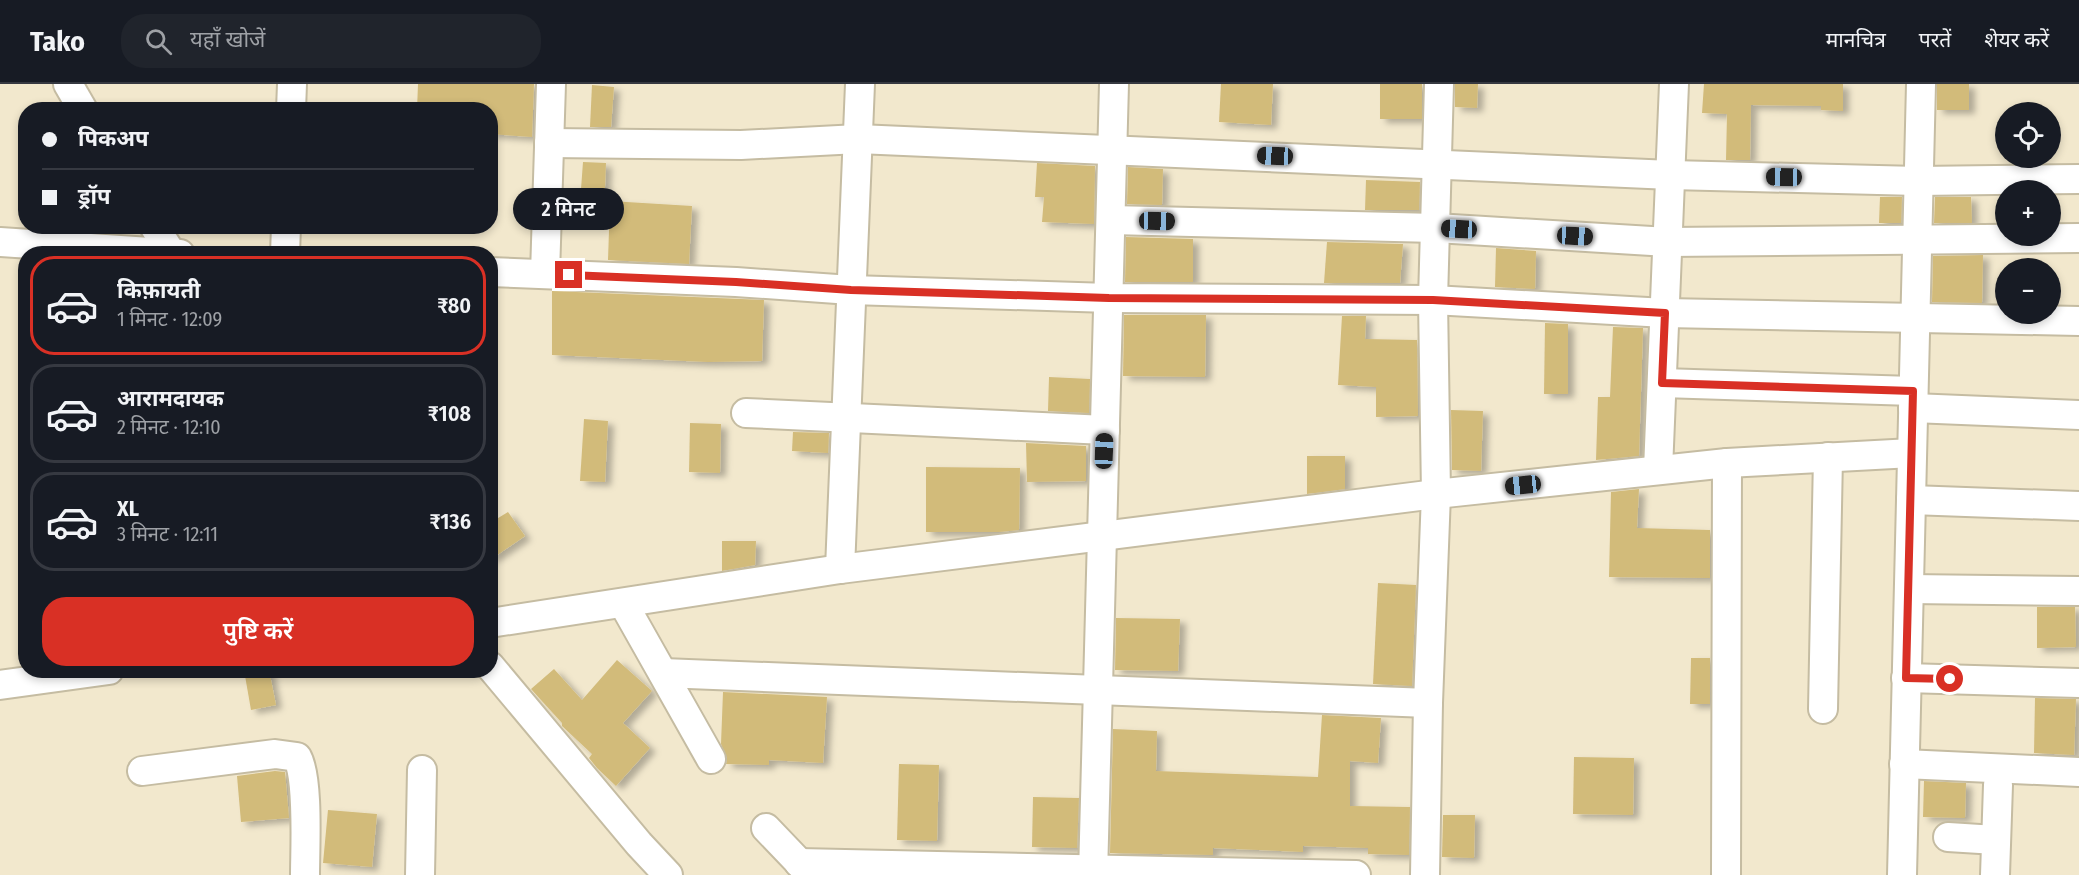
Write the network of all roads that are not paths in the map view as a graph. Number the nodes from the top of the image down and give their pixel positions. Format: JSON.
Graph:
{"nodes":[{"id":1,"x":68,"y":84,"type":"edge"},
{"id":2,"x":292,"y":84,"type":"edge"},
{"id":3,"x":551,"y":84,"type":"edge"},
{"id":4,"x":860,"y":84,"type":"edge"},
{"id":5,"x":1114,"y":84,"type":"edge"},
{"id":6,"x":1439,"y":84,"type":"edge"},
{"id":7,"x":1674,"y":84,"type":"edge"},
{"id":8,"x":1921,"y":84,"type":"edge"},
{"id":9,"x":78,"y":102,"type":"edge"},
{"id":10,"x":291,"y":102,"type":"edge"},
{"id":11,"x":858,"y":139,"type":"junction"},
{"id":12,"x":549,"y":143,"type":"junction"},
{"id":13,"x":1113,"y":150,"type":"junction"},
{"id":14,"x":1438,"y":163,"type":"junction"},
{"id":15,"x":1671,"y":175,"type":"junction"},
{"id":16,"x":2079,"y":179,"type":"edge"},
{"id":17,"x":1918,"y":181,"type":"junction"},
{"id":18,"x":1111,"y":220,"type":"junction"},
{"id":19,"x":1436,"y":228,"type":"junction"},
{"id":20,"x":2079,"y":238,"type":"edge"},
{"id":21,"x":1917,"y":240,"type":"junction"},
{"id":22,"x":0,"y":242,"type":"edge"},
{"id":23,"x":1668,"y":242,"type":"junction"},
{"id":24,"x":63,"y":246,"type":"edge"},
{"id":25,"x":498,"y":272,"type":"edge"},
{"id":26,"x":545,"y":274,"type":"junction"},
{"id":27,"x":851,"y":290,"type":"junction"},
{"id":28,"x":1109,"y":298,"type":"junction"},
{"id":29,"x":1433,"y":300,"type":"junction"},
{"id":30,"x":1665,"y":313,"type":"junction"},
{"id":31,"x":1915,"y":319,"type":"junction"},
{"id":32,"x":2079,"y":321,"type":"edge"},
{"id":33,"x":1662,"y":383,"type":"junction"},
{"id":34,"x":1913,"y":400,"type":"junction"},
{"id":35,"x":746,"y":413,"type":"dead end"},
{"id":36,"x":2079,"y":415,"type":"edge"},
{"id":37,"x":845,"y":418,"type":"junction"},
{"id":38,"x":1105,"y":430,"type":"junction"},
{"id":39,"x":1912,"y":453,"type":"junction"},
{"id":40,"x":1828,"y":457,"type":"junction"},
{"id":41,"x":1727,"y":463,"type":"junction"},
{"id":42,"x":1658,"y":470,"type":"junction"},
{"id":43,"x":1436,"y":494,"type":"junction"},
{"id":44,"x":1911,"y":500,"type":"junction"},
{"id":45,"x":2079,"y":506,"type":"edge"},
{"id":46,"x":1102,"y":537,"type":"junction"},
{"id":47,"x":840,"y":569,"type":"junction"},
{"id":48,"x":1909,"y":589,"type":"junction"},
{"id":49,"x":2079,"y":591,"type":"edge"},
{"id":50,"x":623,"y":603,"type":"junction"},
{"id":51,"x":498,"y":622,"type":"edge"},
{"id":52,"x":663,"y":673,"type":"junction"},
{"id":53,"x":498,"y":676,"type":"edge"},
{"id":54,"x":50,"y":678,"type":"edge"},
{"id":55,"x":1906,"y":678,"type":"junction"},
{"id":56,"x":2079,"y":683,"type":"edge"},
{"id":57,"x":0,"y":685,"type":"edge"},
{"id":58,"x":1098,"y":689,"type":"junction"},
{"id":59,"x":1428,"y":703,"type":"junction"},
{"id":60,"x":1823,"y":709,"type":"dead end"},
{"id":61,"x":711,"y":759,"type":"dead end"},
{"id":62,"x":1904,"y":764,"type":"junction"},
{"id":63,"x":422,"y":770,"type":"dead end"},
{"id":64,"x":141,"y":771,"type":"dead end"},
{"id":65,"x":2079,"y":772,"type":"edge"},
{"id":66,"x":1998,"y":785,"type":"dead end"},
{"id":67,"x":766,"y":828,"type":"dead end"},
{"id":68,"x":1948,"y":837,"type":"dead end"},
{"id":69,"x":1996,"y":840,"type":"junction"},
{"id":70,"x":805,"y":869,"type":"edge"},
{"id":71,"x":1093,"y":873,"type":"edge"},
{"id":72,"x":305,"y":875,"type":"edge"},
{"id":73,"x":420,"y":875,"type":"edge"},
{"id":74,"x":668,"y":875,"type":"edge"},
{"id":75,"x":1356,"y":875,"type":"edge"},
{"id":76,"x":1425,"y":875,"type":"edge"},
{"id":77,"x":1726,"y":875,"type":"edge"},
{"id":78,"x":1902,"y":875,"type":"edge"},
{"id":79,"x":1995,"y":875,"type":"edge"}],
"edges":[{"from":1,"to":9,"type":"street"},
{"from":2,"to":10,"type":"street"},
{"from":3,"to":12,"type":"street"},
{"from":4,"to":11,"type":"street"},
{"from":5,"to":13,"type":"street"},
{"from":6,"to":14,"type":"street"},
{"from":7,"to":15,"type":"street"},
{"from":8,"to":17,"type":"street"},
{"from":11,"to":12,"type":"street"},
{"from":11,"to":13,"type":"street"},
{"from":11,"to":27,"type":"street"},
{"from":12,"to":26,"type":"street"},
{"from":13,"to":14,"type":"street"},
{"from":13,"to":18,"type":"street"},
{"from":14,"to":15,"type":"street"},
{"from":14,"to":19,"type":"street"},
{"from":15,"to":17,"type":"street"},
{"from":15,"to":23,"type":"street"},
{"from":16,"to":17,"type":"street"},
{"from":17,"to":21,"type":"street"},
{"from":18,"to":19,"type":"street"},
{"from":18,"to":28,"type":"street"},
{"from":19,"to":23,"type":"street"},
{"from":19,"to":29,"type":"street"},
{"from":20,"to":21,"type":"street"},
{"from":21,"to":23,"type":"street"},
{"from":21,"to":31,"type":"street"},
{"from":22,"to":24,"type":"street"},
{"from":23,"to":30,"type":"street"},
{"from":25,"to":26,"type":"street"},
{"from":26,"to":27,"type":"street"},
{"from":27,"to":28,"type":"street"},
{"from":27,"to":37,"type":"street"},
{"from":28,"to":29,"type":"street"},
{"from":28,"to":38,"type":"street"},
{"from":29,"to":30,"type":"street"},
{"from":29,"to":43,"type":"street"},
{"from":30,"to":31,"type":"street"},
{"from":30,"to":33,"type":"street"},
{"from":31,"to":32,"type":"street"},
{"from":31,"to":34,"type":"street"},
{"from":33,"to":34,"type":"street"},
{"from":33,"to":42,"type":"street"},
{"from":34,"to":36,"type":"street"},
{"from":34,"to":39,"type":"street"},
{"from":35,"to":37,"type":"street"},
{"from":37,"to":38,"type":"street"},
{"from":37,"to":47,"type":"street"},
{"from":38,"to":46,"type":"street"},
{"from":39,"to":40,"type":"street"},
{"from":39,"to":44,"type":"street"},
{"from":40,"to":41,"type":"street"},
{"from":40,"to":60,"type":"street"},
{"from":41,"to":42,"type":"street"},
{"from":41,"to":77,"type":"street"},
{"from":42,"to":43,"type":"street"},
{"from":43,"to":46,"type":"street"},
{"from":43,"to":59,"type":"street"},
{"from":44,"to":45,"type":"street"},
{"from":44,"to":48,"type":"street"},
{"from":46,"to":47,"type":"street"},
{"from":46,"to":58,"type":"street"},
{"from":47,"to":50,"type":"street"},
{"from":48,"to":49,"type":"street"},
{"from":48,"to":55,"type":"street"},
{"from":50,"to":51,"type":"street"},
{"from":50,"to":52,"type":"street"},
{"from":52,"to":58,"type":"street"},
{"from":52,"to":61,"type":"street"},
{"from":53,"to":74,"type":"street"},
{"from":54,"to":57,"type":"street"},
{"from":55,"to":56,"type":"street"},
{"from":55,"to":62,"type":"street"},
{"from":58,"to":59,"type":"street"},
{"from":58,"to":71,"type":"street"},
{"from":59,"to":76,"type":"street"},
{"from":62,"to":65,"type":"street"},
{"from":62,"to":78,"type":"street"},
{"from":63,"to":73,"type":"street"},
{"from":64,"to":72,"type":"street"},
{"from":66,"to":69,"type":"street"},
{"from":67,"to":70,"type":"street"},
{"from":68,"to":69,"type":"street"},
{"from":69,"to":79,"type":"street"},
{"from":70,"to":71,"type":"street"},
{"from":71,"to":75,"type":"street"}]}
